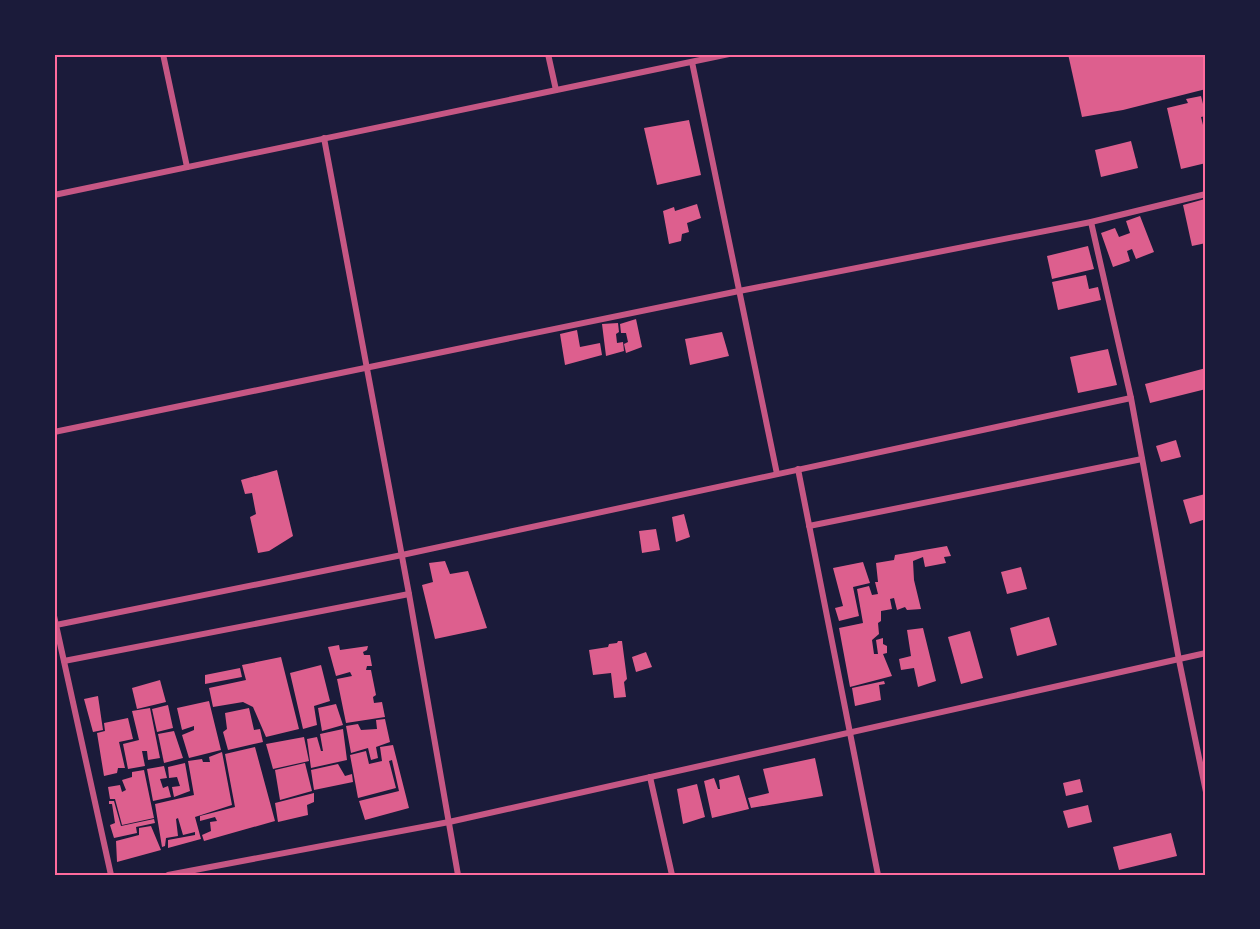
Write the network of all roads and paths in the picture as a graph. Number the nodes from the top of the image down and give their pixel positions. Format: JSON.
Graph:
{"nodes":[{"id":1,"x":164,"y":54,"type":"edge"},
{"id":2,"x":548,"y":54,"type":"edge"},
{"id":3,"x":729,"y":54,"type":"edge"},
{"id":4,"x":692,"y":62,"type":"junction"},
{"id":5,"x":556,"y":90,"type":"junction"},
{"id":6,"x":324,"y":138,"type":"junction"},
{"id":7,"x":187,"y":167,"type":"junction"},
{"id":8,"x":1206,"y":194,"type":"edge"},
{"id":9,"x":54,"y":195,"type":"edge"},
{"id":10,"x":1091,"y":222,"type":"junction"},
{"id":11,"x":739,"y":291,"type":"junction"},
{"id":12,"x":367,"y":367,"type":"junction"},
{"id":13,"x":1131,"y":398,"type":"junction"},
{"id":14,"x":54,"y":432,"type":"edge"},
{"id":15,"x":1142,"y":459,"type":"junction"},
{"id":16,"x":798,"y":469,"type":"junction"},
{"id":17,"x":777,"y":474,"type":"junction"},
{"id":18,"x":809,"y":526,"type":"junction"},
{"id":19,"x":402,"y":555,"type":"junction"},
{"id":20,"x":409,"y":594,"type":"junction"},
{"id":21,"x":54,"y":616,"type":"edge"},
{"id":22,"x":56,"y":625,"type":"junction"},
{"id":23,"x":1206,"y":653,"type":"edge"},
{"id":24,"x":1179,"y":660,"type":"junction"},
{"id":25,"x":64,"y":661,"type":"junction"},
{"id":26,"x":850,"y":732,"type":"junction"},
{"id":27,"x":650,"y":777,"type":"junction"},
{"id":28,"x":1206,"y":792,"type":"edge"},
{"id":29,"x":449,"y":822,"type":"junction"},
{"id":30,"x":111,"y":875,"type":"edge"},
{"id":31,"x":168,"y":875,"type":"edge"},
{"id":32,"x":458,"y":875,"type":"edge"},
{"id":33,"x":672,"y":875,"type":"edge"},
{"id":34,"x":878,"y":875,"type":"edge"}],
"edges":[{"from":1,"to":7,"type":"street"},
{"from":2,"to":5,"type":"street"},
{"from":3,"to":4,"type":"street"},
{"from":4,"to":5,"type":"street"},
{"from":4,"to":11,"type":"street"},
{"from":5,"to":6,"type":"street"},
{"from":6,"to":7,"type":"street"},
{"from":6,"to":12,"type":"street"},
{"from":7,"to":9,"type":"street"},
{"from":8,"to":10,"type":"street"},
{"from":10,"to":11,"type":"street"},
{"from":10,"to":13,"type":"street"},
{"from":11,"to":12,"type":"street"},
{"from":11,"to":17,"type":"street"},
{"from":12,"to":14,"type":"street"},
{"from":12,"to":19,"type":"street"},
{"from":13,"to":15,"type":"street"},
{"from":13,"to":16,"type":"street"},
{"from":15,"to":18,"type":"street"},
{"from":15,"to":24,"type":"street"},
{"from":16,"to":17,"type":"street"},
{"from":16,"to":18,"type":"street"},
{"from":17,"to":19,"type":"street"},
{"from":18,"to":26,"type":"street"},
{"from":19,"to":20,"type":"street"},
{"from":19,"to":22,"type":"street"},
{"from":20,"to":25,"type":"street"},
{"from":20,"to":29,"type":"street"},
{"from":21,"to":22,"type":"street"},
{"from":22,"to":25,"type":"street"},
{"from":23,"to":24,"type":"street"},
{"from":24,"to":26,"type":"street"},
{"from":24,"to":28,"type":"street"},
{"from":25,"to":30,"type":"street"},
{"from":26,"to":27,"type":"street"},
{"from":26,"to":34,"type":"street"},
{"from":27,"to":29,"type":"street"},
{"from":27,"to":33,"type":"street"},
{"from":29,"to":31,"type":"street"},
{"from":29,"to":32,"type":"street"}]}
